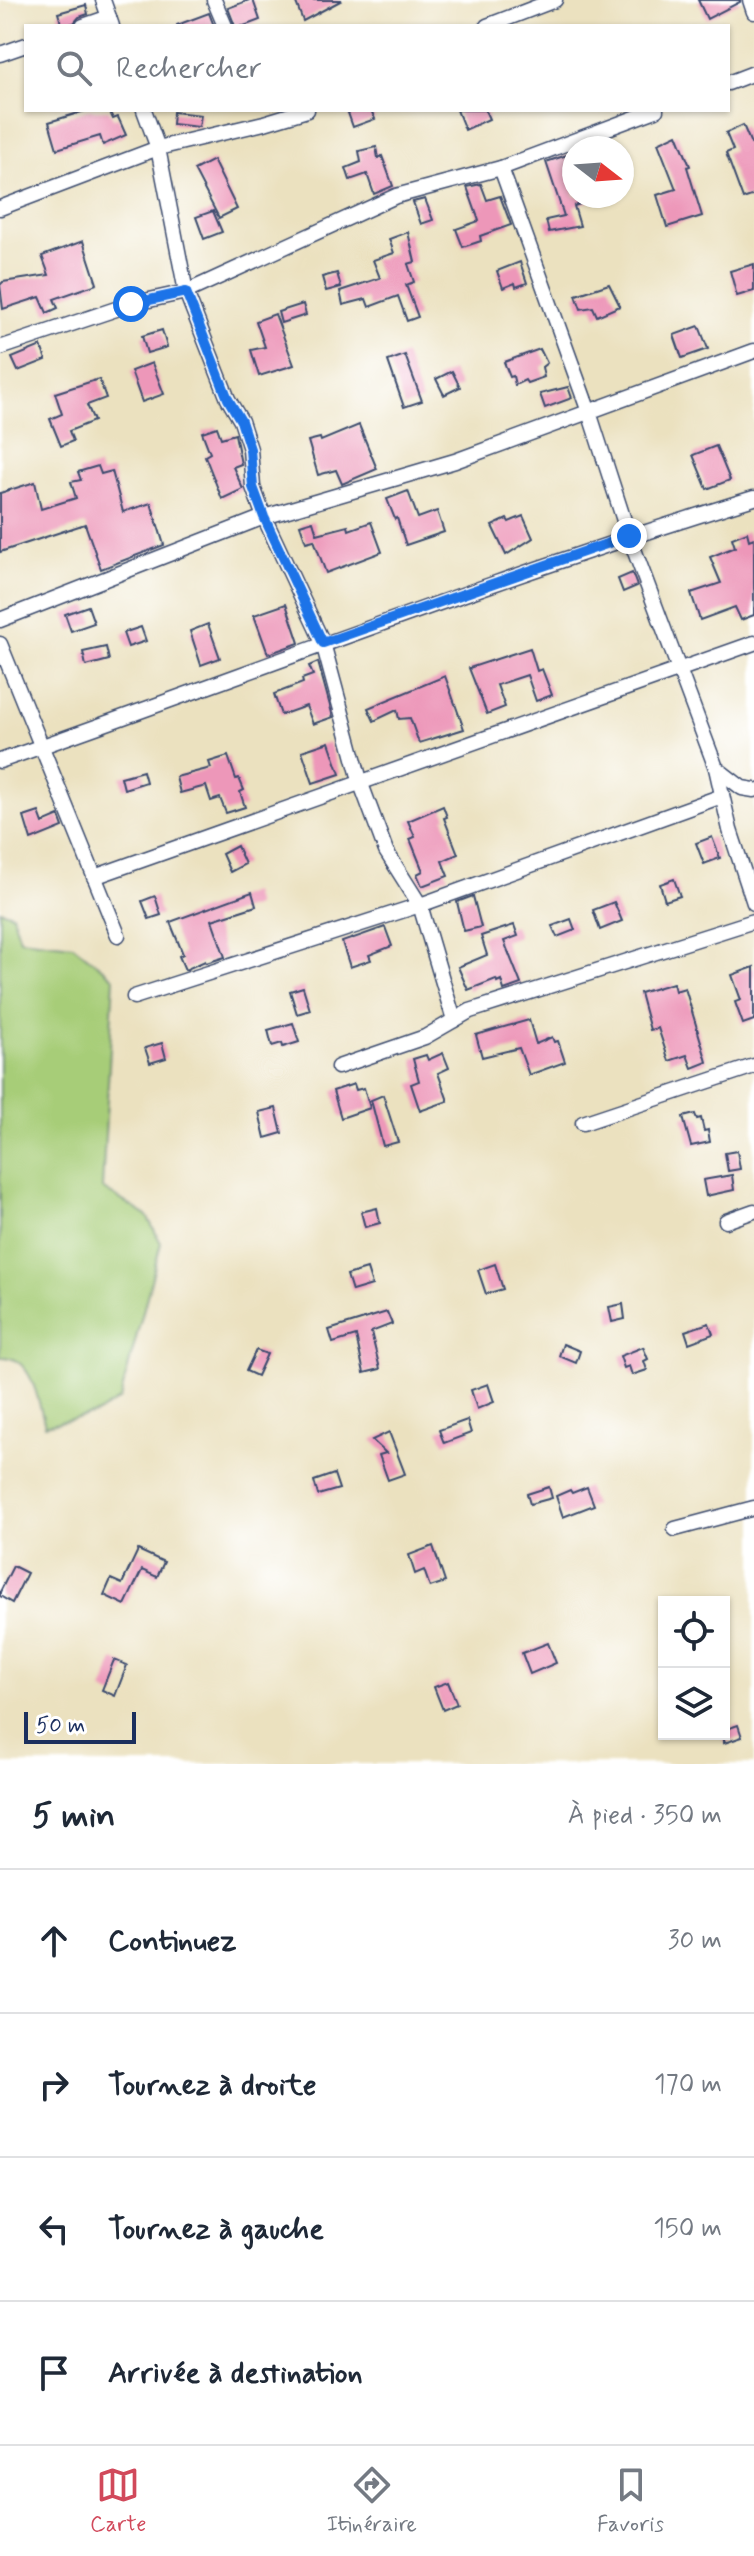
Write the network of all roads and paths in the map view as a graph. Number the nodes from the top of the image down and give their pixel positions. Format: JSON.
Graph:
{"nodes":[{"id":1,"x":103,"y":0,"type":"edge"},
{"id":2,"x":214,"y":0,"type":"edge"},
{"id":3,"x":555,"y":0,"type":"edge"},
{"id":4,"x":750,"y":0,"type":"edge"},
{"id":5,"x":754,"y":12,"type":"edge"},
{"id":6,"x":110,"y":22,"type":"edge"},
{"id":7,"x":224,"y":24,"type":"edge"},
{"id":8,"x":492,"y":24,"type":"edge"},
{"id":9,"x":24,"y":46,"type":"edge"},
{"id":10,"x":0,"y":54,"type":"edge"},
{"id":11,"x":754,"y":73,"type":"edge"},
{"id":12,"x":730,"y":82,"type":"edge"},
{"id":13,"x":145,"y":112,"type":"edge"},
{"id":14,"x":294,"y":112,"type":"edge"},
{"id":15,"x":651,"y":112,"type":"edge"},
{"id":16,"x":261,"y":117,"type":"edge"},
{"id":17,"x":158,"y":148,"type":"junction"},
{"id":18,"x":501,"y":168,"type":"junction"},
{"id":19,"x":0,"y":208,"type":"edge"},
{"id":20,"x":186,"y":292,"type":"junction"},
{"id":21,"x":0,"y":348,"type":"edge"},
{"id":22,"x":754,"y":351,"type":"edge"},
{"id":23,"x":589,"y":412,"type":"junction"},
{"id":24,"x":754,"y":498,"type":"edge"},
{"id":25,"x":264,"y":517,"type":"junction"},
{"id":26,"x":629,"y":536,"type":"junction"},
{"id":27,"x":0,"y":620,"type":"edge"},
{"id":28,"x":323,"y":643,"type":"junction"},
{"id":29,"x":754,"y":643,"type":"edge"},
{"id":30,"x":0,"y":644,"type":"edge"},
{"id":31,"x":679,"y":668,"type":"junction"},
{"id":32,"x":40,"y":746,"type":"junction"},
{"id":33,"x":0,"y":761,"type":"edge"},
{"id":34,"x":716,"y":768,"type":"junction"},
{"id":35,"x":361,"y":784,"type":"junction"},
{"id":36,"x":754,"y":790,"type":"edge"},
{"id":37,"x":722,"y":796,"type":"junction"},
{"id":38,"x":94,"y":877,"type":"junction"},
{"id":39,"x":754,"y":903,"type":"edge"},
{"id":40,"x":420,"y":905,"type":"junction"},
{"id":41,"x":754,"y":921,"type":"edge"},
{"id":42,"x":118,"y":935,"type":"dead end"},
{"id":43,"x":134,"y":997,"type":"dead end"},
{"id":44,"x":454,"y":1020,"type":"junction"},
{"id":45,"x":754,"y":1066,"type":"edge"},
{"id":46,"x":338,"y":1067,"type":"dead end"},
{"id":47,"x":583,"y":1123,"type":"dead end"},
{"id":48,"x":754,"y":1211,"type":"edge"},
{"id":49,"x":726,"y":1221,"type":"dead end"},
{"id":50,"x":754,"y":1508,"type":"edge"},
{"id":51,"x":675,"y":1529,"type":"dead end"}],
"edges":[{"from":1,"to":6,"type":"street"},
{"from":2,"to":7,"type":"street"},
{"from":3,"to":8,"type":"street"},
{"from":4,"to":5,"type":"street"},
{"from":9,"to":10,"type":"street"},
{"from":11,"to":12,"type":"street"},
{"from":13,"to":17,"type":"street"},
{"from":14,"to":16,"type":"street"},
{"from":15,"to":18,"type":"street"},
{"from":16,"to":17,"type":"street"},
{"from":17,"to":19,"type":"street"},
{"from":17,"to":20,"type":"street"},
{"from":18,"to":20,"type":"street"},
{"from":18,"to":23,"type":"street"},
{"from":20,"to":21,"type":"street"},
{"from":20,"to":25,"type":"street"},
{"from":22,"to":23,"type":"street"},
{"from":23,"to":25,"type":"street"},
{"from":23,"to":26,"type":"street"},
{"from":24,"to":26,"type":"street"},
{"from":25,"to":27,"type":"street"},
{"from":25,"to":28,"type":"street"},
{"from":26,"to":28,"type":"street"},
{"from":26,"to":31,"type":"street"},
{"from":28,"to":32,"type":"street"},
{"from":28,"to":35,"type":"street"},
{"from":29,"to":31,"type":"street"},
{"from":30,"to":32,"type":"street"},
{"from":31,"to":34,"type":"street"},
{"from":31,"to":35,"type":"street"},
{"from":32,"to":33,"type":"street"},
{"from":32,"to":38,"type":"street"},
{"from":34,"to":36,"type":"street"},
{"from":34,"to":37,"type":"street"},
{"from":35,"to":38,"type":"street"},
{"from":35,"to":40,"type":"street"},
{"from":37,"to":39,"type":"street"},
{"from":37,"to":40,"type":"street"},
{"from":38,"to":42,"type":"street"},
{"from":40,"to":43,"type":"street"},
{"from":40,"to":44,"type":"street"},
{"from":41,"to":44,"type":"street"},
{"from":44,"to":46,"type":"street"},
{"from":45,"to":47,"type":"street"},
{"from":48,"to":49,"type":"street"},
{"from":50,"to":51,"type":"street"}]}
